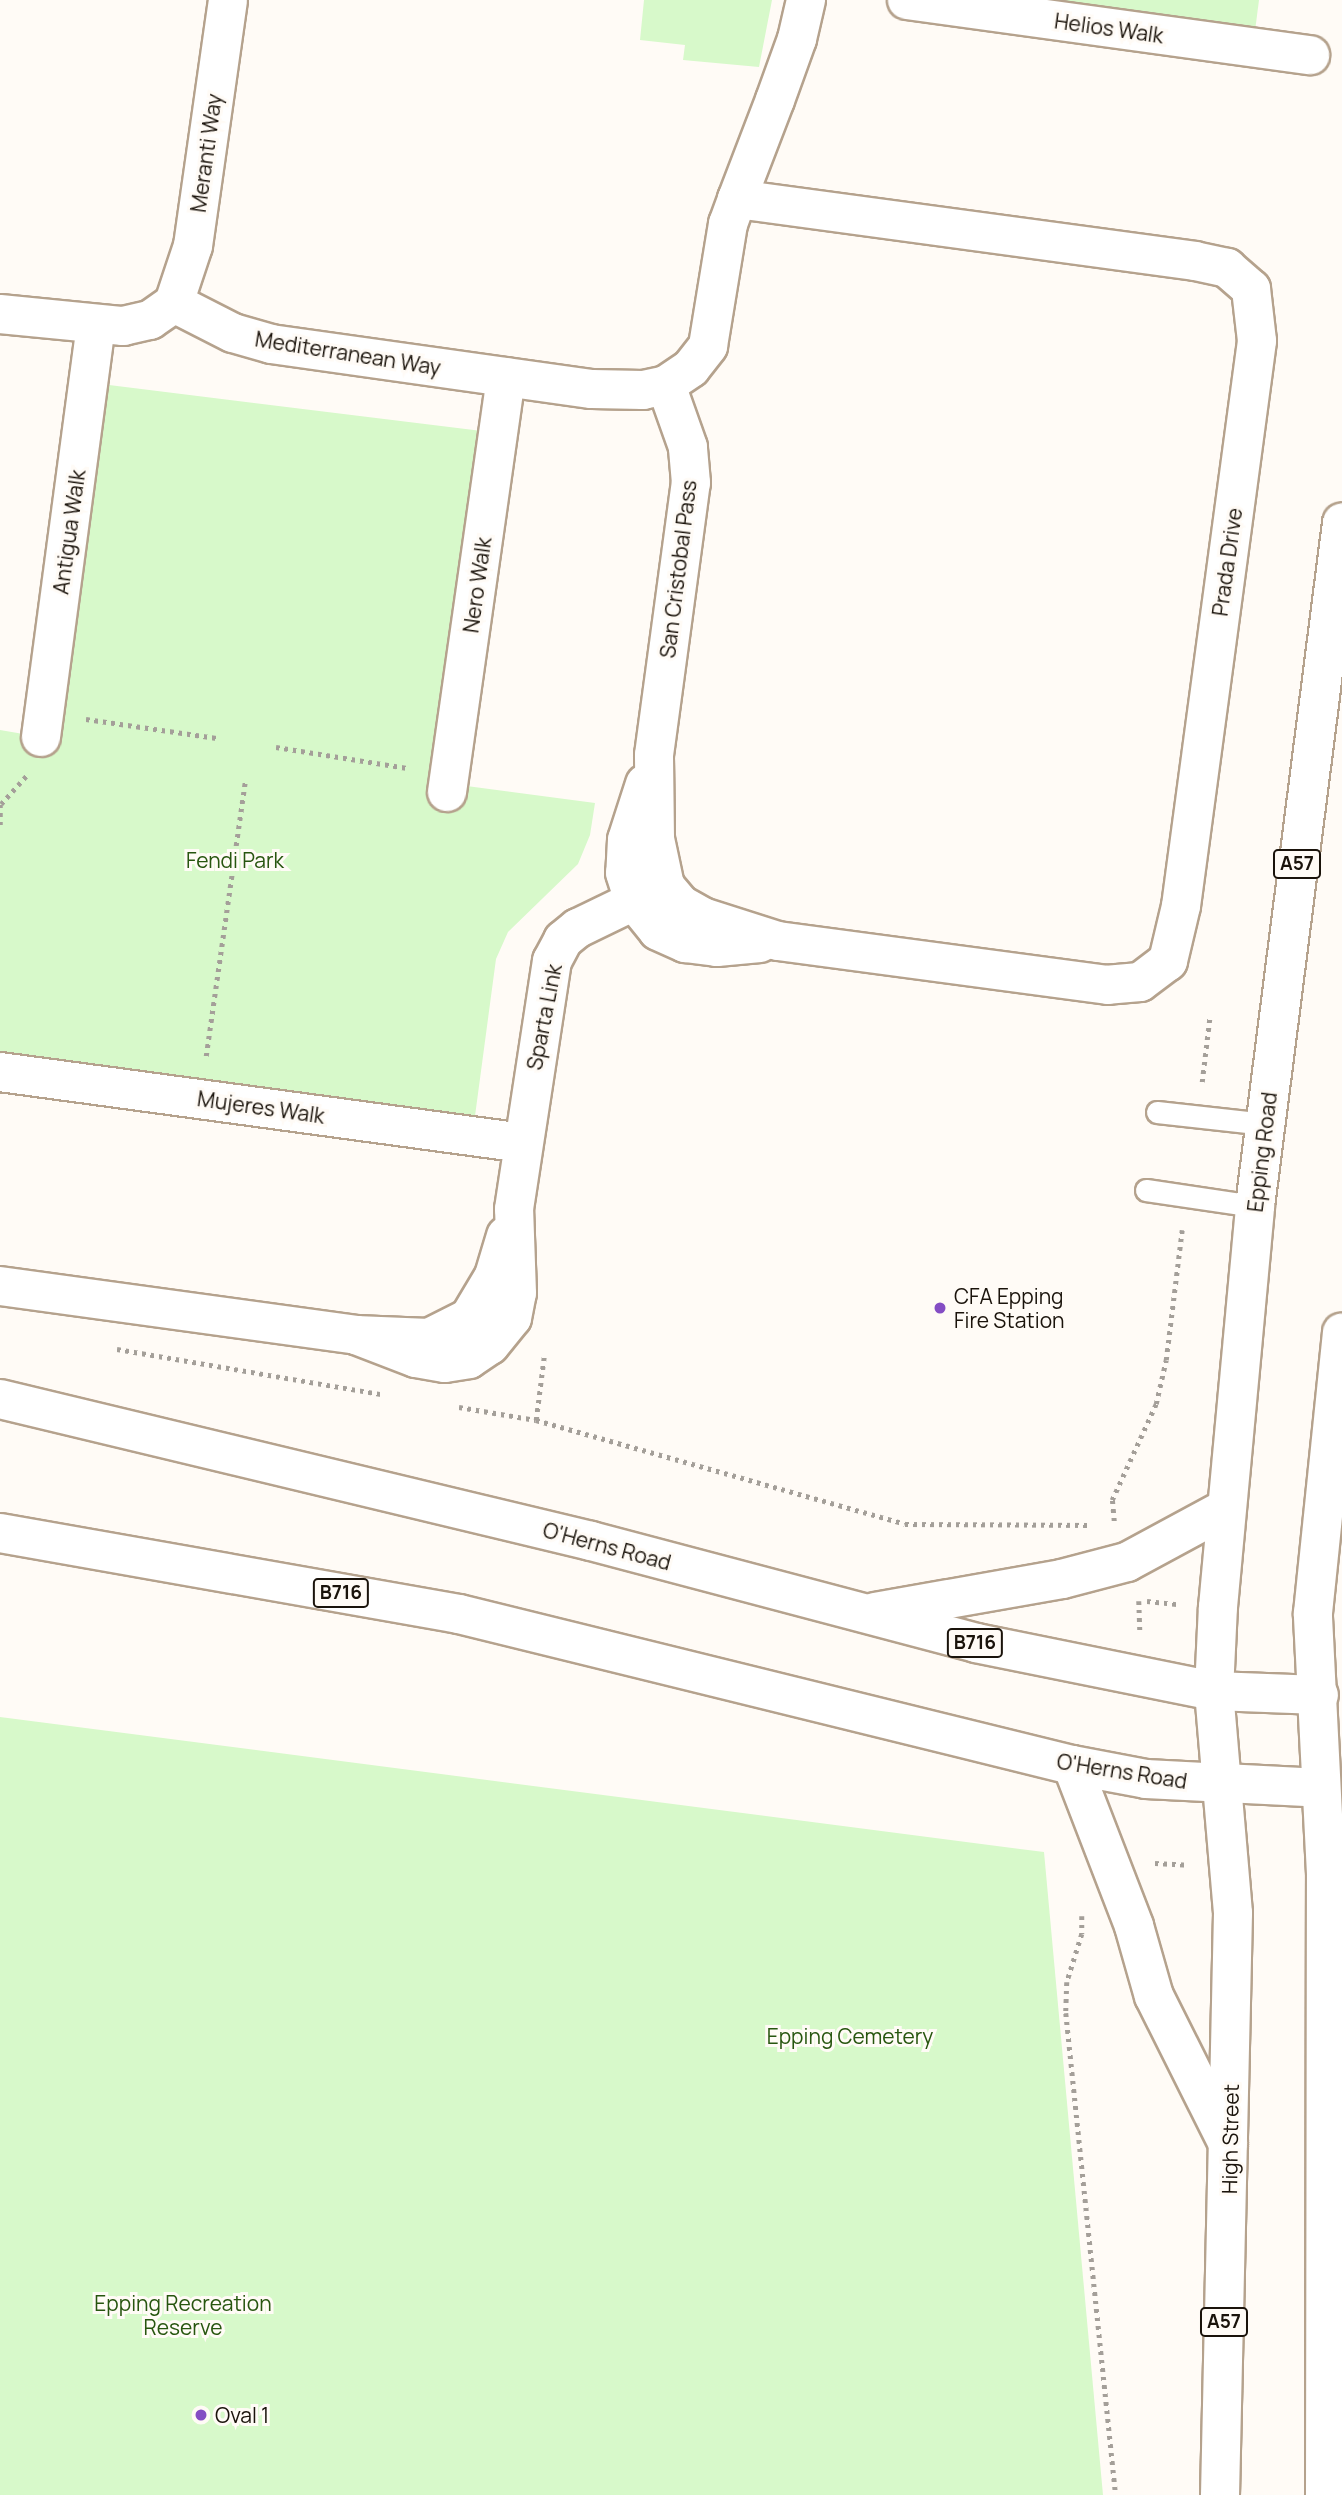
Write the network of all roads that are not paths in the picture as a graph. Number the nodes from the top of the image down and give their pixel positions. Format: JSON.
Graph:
{"nodes":[{"id":1,"x":228,"y":0,"type":"edge"},
{"id":2,"x":806,"y":0,"type":"edge"},
{"id":3,"x":908,"y":0,"type":"edge"},
{"id":4,"x":1310,"y":55,"type":"dead end"},
{"id":5,"x":737,"y":199,"type":"junction"},
{"id":6,"x":174,"y":303,"type":"junction"},
{"id":7,"x":0,"y":314,"type":"edge"},
{"id":8,"x":96,"y":327,"type":"junction"},
{"id":9,"x":506,"y":377,"type":"junction"},
{"id":10,"x":666,"y":385,"type":"junction"},
{"id":11,"x":1342,"y":523,"type":"edge"},
{"id":12,"x":43,"y":725,"type":"road end"},
{"id":13,"x":448,"y":783,"type":"road end"},
{"id":14,"x":649,"y":893,"type":"junction"},
{"id":15,"x":0,"y":1072,"type":"edge"},
{"id":16,"x":1157,"y":1112,"type":"dead end"},
{"id":17,"x":1265,"y":1124,"type":"junction"},
{"id":18,"x":523,"y":1143,"type":"junction"},
{"id":19,"x":1146,"y":1190,"type":"dead end"},
{"id":20,"x":1255,"y":1206,"type":"junction"},
{"id":21,"x":0,"y":1286,"type":"edge"},
{"id":22,"x":1342,"y":1332,"type":"edge"},
{"id":23,"x":0,"y":1399,"type":"edge"},
{"id":24,"x":1225,"y":1508,"type":"junction"},
{"id":25,"x":0,"y":1533,"type":"edge"},
{"id":26,"x":859,"y":1615,"type":"junction"},
{"id":27,"x":1214,"y":1691,"type":"junction"},
{"id":28,"x":1319,"y":1695,"type":"junction"},
{"id":29,"x":1072,"y":1765,"type":"junction"},
{"id":30,"x":1219,"y":1784,"type":"junction"},
{"id":31,"x":1321,"y":1788,"type":"junction"},
{"id":32,"x":1230,"y":2149,"type":"junction"},
{"id":33,"x":1220,"y":2495,"type":"edge"},
{"id":34,"x":1325,"y":2495,"type":"edge"}],
"edges":[{"from":1,"to":6,"type":"main road","name":"Meranti Way"},
{"from":2,"to":5,"type":"main road"},
{"from":3,"to":4,"type":"main road","name":"Helios Walk"},
{"from":5,"to":10,"type":"main road"},
{"from":5,"to":14,"type":"main road","name":"Prada Drive"},
{"from":6,"to":8,"type":"main road"},
{"from":6,"to":9,"type":"main road","name":"Mediterranean Way"},
{"from":7,"to":8,"type":"main road"},
{"from":8,"to":12,"type":"main road","name":"Antigua Walk"},
{"from":9,"to":10,"type":"main road","name":"Mediterranean Way"},
{"from":9,"to":13,"type":"main road","name":"Nero Walk"},
{"from":10,"to":14,"type":"main road","name":"San Cristobal Pass"},
{"from":11,"to":17,"type":"main road","name":"Epping Road","number":"A57"},
{"from":14,"to":18,"type":"main road","name":"Sparta Link"},
{"from":15,"to":18,"type":"main road","name":"Mujeres Walk"},
{"from":16,"to":17,"type":"lane"},
{"from":17,"to":20,"type":"main road","name":"Epping Road","number":"A57"},
{"from":18,"to":21,"type":"main road","name":"Sparta Link"},
{"from":19,"to":20,"type":"lane"},
{"from":20,"to":24,"type":"main road","name":"Epping Road","number":"A57"},
{"from":22,"to":28,"type":"main road"},
{"from":23,"to":26,"type":"main road","name":"O'Herns Road","number":"B716"},
{"from":24,"to":26,"type":"main road"},
{"from":24,"to":27,"type":"main road","name":"Epping Road","number":"A57"},
{"from":25,"to":29,"type":"main road","name":"O'Herns Road","number":"B716"},
{"from":26,"to":27,"type":"main road","name":"O'Herns Road","number":"B716"},
{"from":27,"to":28,"type":"main road","name":"O'Herns Road"},
{"from":27,"to":30,"type":"main road","name":"Epping Road","number":"A57"},
{"from":28,"to":31,"type":"main road"},
{"from":29,"to":30,"type":"main road","name":"O'Herns Road","number":"B716"},
{"from":29,"to":32,"type":"main road"},
{"from":30,"to":31,"type":"main road","name":"O'Herns Road"},
{"from":30,"to":32,"type":"main road","name":"High Street","number":"A57"},
{"from":31,"to":34,"type":"main road"},
{"from":32,"to":33,"type":"main road","name":"High Street","number":"A57"}]}
